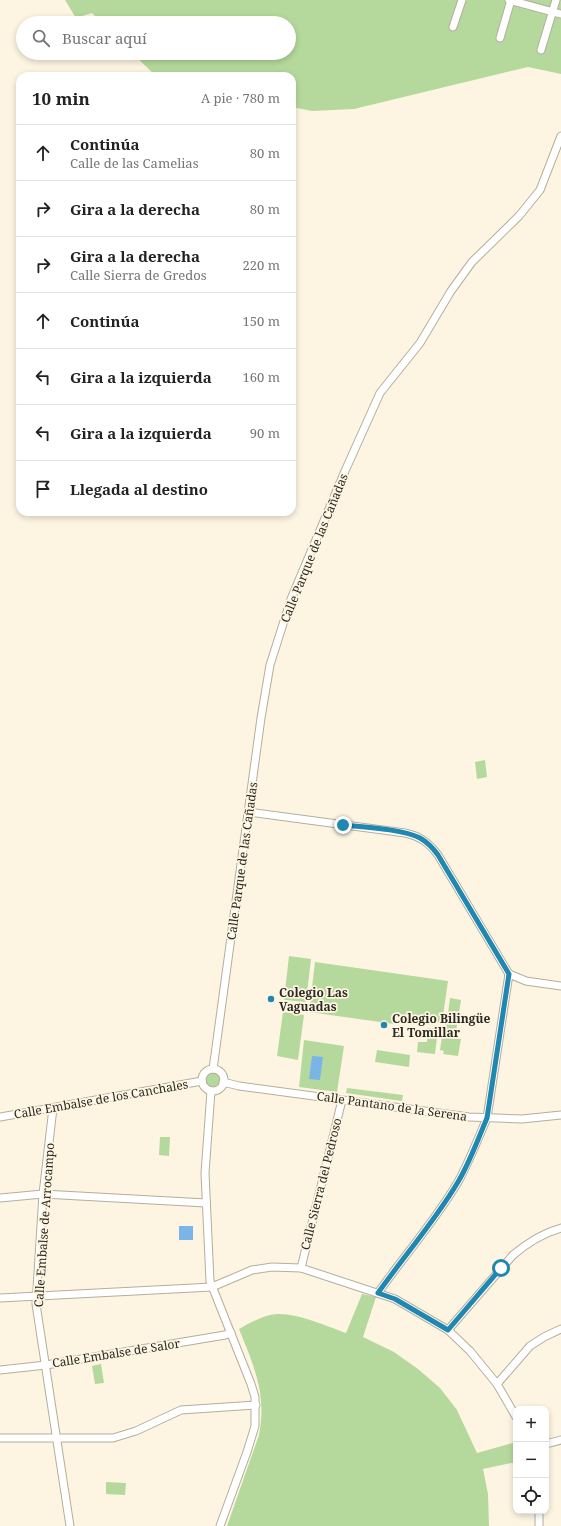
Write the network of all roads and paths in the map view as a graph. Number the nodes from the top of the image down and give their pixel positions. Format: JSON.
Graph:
{"nodes":[{"id":1,"x":462,"y":0,"type":"edge"},
{"id":2,"x":510,"y":0,"type":"edge"},
{"id":3,"x":556,"y":0,"type":"edge"},
{"id":4,"x":552,"y":12,"type":"junction"},
{"id":5,"x":561,"y":14,"type":"edge"},
{"id":6,"x":453,"y":27,"type":"dead end"},
{"id":7,"x":500,"y":38,"type":"dead end"},
{"id":8,"x":541,"y":50,"type":"dead end"},
{"id":9,"x":561,"y":136,"type":"edge"},
{"id":10,"x":248,"y":812,"type":"junction"},
{"id":11,"x":509,"y":974,"type":"junction"},
{"id":12,"x":561,"y":986,"type":"edge"},
{"id":13,"x":213,"y":1069,"type":"junction"},
{"id":14,"x":202,"y":1082,"type":"junction"},
{"id":15,"x":223,"y":1082,"type":"junction"},
{"id":16,"x":211,"y":1091,"type":"junction"},
{"id":17,"x":342,"y":1100,"type":"junction"},
{"id":18,"x":53,"y":1108,"type":"junction"},
{"id":19,"x":561,"y":1115,"type":"edge"},
{"id":20,"x":0,"y":1117,"type":"edge"},
{"id":21,"x":487,"y":1118,"type":"junction"},
{"id":22,"x":43,"y":1194,"type":"junction"},
{"id":23,"x":0,"y":1198,"type":"edge"},
{"id":24,"x":206,"y":1203,"type":"junction"},
{"id":25,"x":561,"y":1228,"type":"edge"},
{"id":26,"x":300,"y":1268,"type":"junction"},
{"id":27,"x":212,"y":1287,"type":"junction"},
{"id":28,"x":378,"y":1293,"type":"junction"},
{"id":29,"x":36,"y":1296,"type":"junction"},
{"id":30,"x":0,"y":1298,"type":"edge"},
{"id":31,"x":561,"y":1329,"type":"edge"},
{"id":32,"x":448,"y":1330,"type":"junction"},
{"id":33,"x":232,"y":1333,"type":"junction"},
{"id":34,"x":46,"y":1364,"type":"junction"},
{"id":35,"x":0,"y":1370,"type":"edge"},
{"id":36,"x":497,"y":1384,"type":"junction"},
{"id":37,"x":256,"y":1405,"type":"junction"},
{"id":38,"x":513,"y":1412,"type":"edge"},
{"id":39,"x":0,"y":1438,"type":"edge"},
{"id":40,"x":57,"y":1438,"type":"junction"},
{"id":41,"x":561,"y":1440,"type":"edge"},
{"id":42,"x":549,"y":1443,"type":"edge"},
{"id":43,"x":539,"y":1514,"type":"edge"},
{"id":44,"x":70,"y":1526,"type":"edge"},
{"id":45,"x":220,"y":1526,"type":"edge"},
{"id":46,"x":539,"y":1526,"type":"edge"}],
"edges":[{"from":1,"to":6,"type":"street"},
{"from":2,"to":4,"type":"street"},
{"from":2,"to":7,"type":"street"},
{"from":3,"to":4,"type":"street"},
{"from":4,"to":5,"type":"street"},
{"from":4,"to":8,"type":"street"},
{"from":9,"to":10,"type":"street","name":"Calle Parque de las Cañadas"},
{"from":10,"to":11,"type":"street"},
{"from":10,"to":13,"type":"street","name":"Calle Parque de las Cañadas"},
{"from":11,"to":12,"type":"street"},
{"from":11,"to":21,"type":"street"},
{"from":13,"to":14,"type":"street"},
{"from":13,"to":15,"type":"street"},
{"from":14,"to":16,"type":"street"},
{"from":14,"to":18,"type":"street","name":"Calle Embalse de los Canchales"},
{"from":15,"to":16,"type":"street"},
{"from":15,"to":17,"type":"street","name":"Calle Pantano de la Serena"},
{"from":16,"to":24,"type":"street"},
{"from":17,"to":21,"type":"street","name":"Calle Pantano de la Serena"},
{"from":17,"to":26,"type":"street","name":"Calle Sierra del Pedroso"},
{"from":18,"to":20,"type":"street","name":"Calle Embalse de los Canchales"},
{"from":18,"to":22,"type":"street","name":"Calle Embalse de Arrocampo"},
{"from":19,"to":21,"type":"street","name":"Calle Pantano de la Serena"},
{"from":21,"to":28,"type":"street"},
{"from":22,"to":23,"type":"street"},
{"from":22,"to":24,"type":"street"},
{"from":22,"to":29,"type":"street","name":"Calle Embalse de Arrocampo"},
{"from":24,"to":27,"type":"street"},
{"from":25,"to":32,"type":"street"},
{"from":26,"to":27,"type":"street"},
{"from":26,"to":28,"type":"street"},
{"from":27,"to":29,"type":"street"},
{"from":27,"to":33,"type":"street"},
{"from":28,"to":32,"type":"street"},
{"from":29,"to":30,"type":"street"},
{"from":29,"to":34,"type":"street","name":"Calle Embalse de Arrocampo"},
{"from":31,"to":36,"type":"street"},
{"from":32,"to":36,"type":"street"},
{"from":33,"to":34,"type":"street","name":"Calle Embalse de Salor"},
{"from":33,"to":37,"type":"street"},
{"from":34,"to":35,"type":"street","name":"Calle Embalse de Salor"},
{"from":34,"to":40,"type":"street","name":"Calle Embalse de Arrocampo"},
{"from":36,"to":38,"type":"street"},
{"from":37,"to":40,"type":"street"},
{"from":37,"to":45,"type":"street"},
{"from":39,"to":40,"type":"street"},
{"from":40,"to":44,"type":"street","name":"Calle Embalse de Arrocampo"},
{"from":41,"to":42,"type":"street"},
{"from":43,"to":46,"type":"street"}]}
